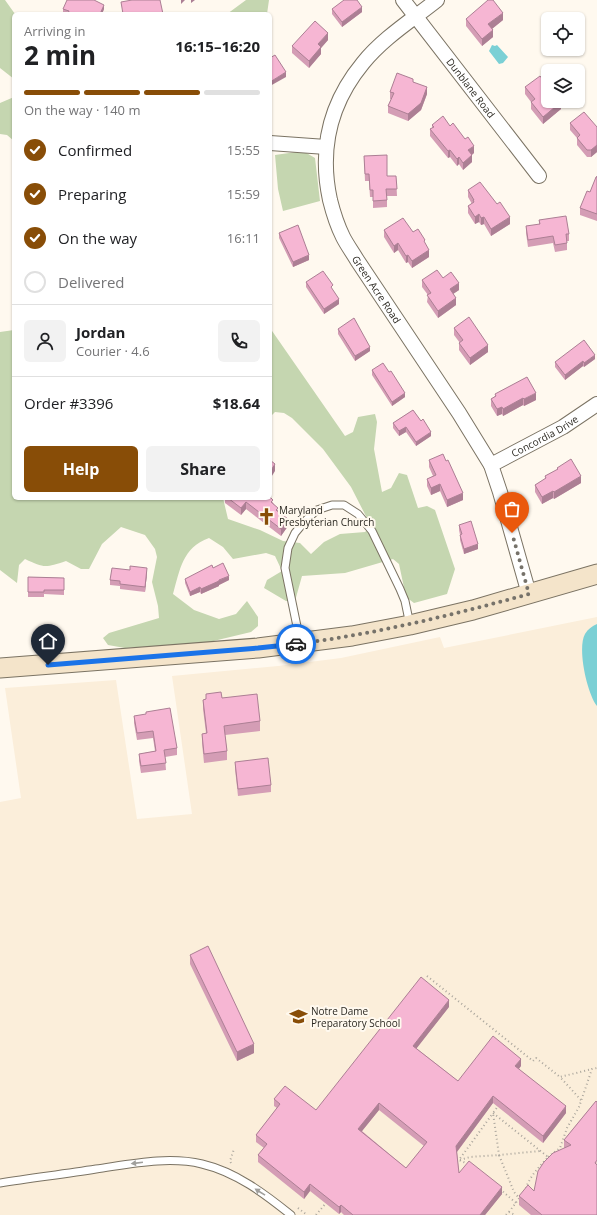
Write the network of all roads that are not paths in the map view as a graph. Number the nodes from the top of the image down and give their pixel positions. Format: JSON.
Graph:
{"nodes":[{"id":1,"x":403,"y":0,"type":"edge"},
{"id":2,"x":437,"y":0,"type":"edge"},
{"id":3,"x":416,"y":17,"type":"junction"},
{"id":4,"x":272,"y":143,"type":"edge"},
{"id":5,"x":326,"y":147,"type":"junction"},
{"id":6,"x":539,"y":176,"type":"dead end"},
{"id":7,"x":597,"y":404,"type":"edge"},
{"id":8,"x":491,"y":465,"type":"junction"},
{"id":9,"x":597,"y":574,"type":"edge"},
{"id":10,"x":529,"y":594,"type":"junction"},
{"id":11,"x":410,"y":625,"type":"junction"},
{"id":12,"x":300,"y":643,"type":"junction"},
{"id":13,"x":0,"y":668,"type":"edge"},
{"id":14,"x":0,"y":1183,"type":"edge"},
{"id":15,"x":291,"y":1215,"type":"edge"}],
"edges":[{"from":1,"to":3,"type":"street","name":"Dunblane Road"},
{"from":2,"to":3,"type":"street","name":"Green Acre Road"},
{"from":3,"to":5,"type":"street","name":"Green Acre Road"},
{"from":3,"to":6,"type":"street","name":"Dunblane Road"},
{"from":4,"to":5,"type":"street"},
{"from":5,"to":8,"type":"street","name":"Green Acre Road"},
{"from":7,"to":8,"type":"street","name":"Concordia Drive"},
{"from":8,"to":10,"type":"street","name":"Green Acre Road"},
{"from":9,"to":10,"type":"street"},
{"from":10,"to":11,"type":"street"},
{"from":11,"to":12,"type":"street"},
{"from":11,"to":12,"type":"lane"},
{"from":12,"to":13,"type":"street"},
{"from":15,"to":14,"type":"lane","one_way":true}]}
